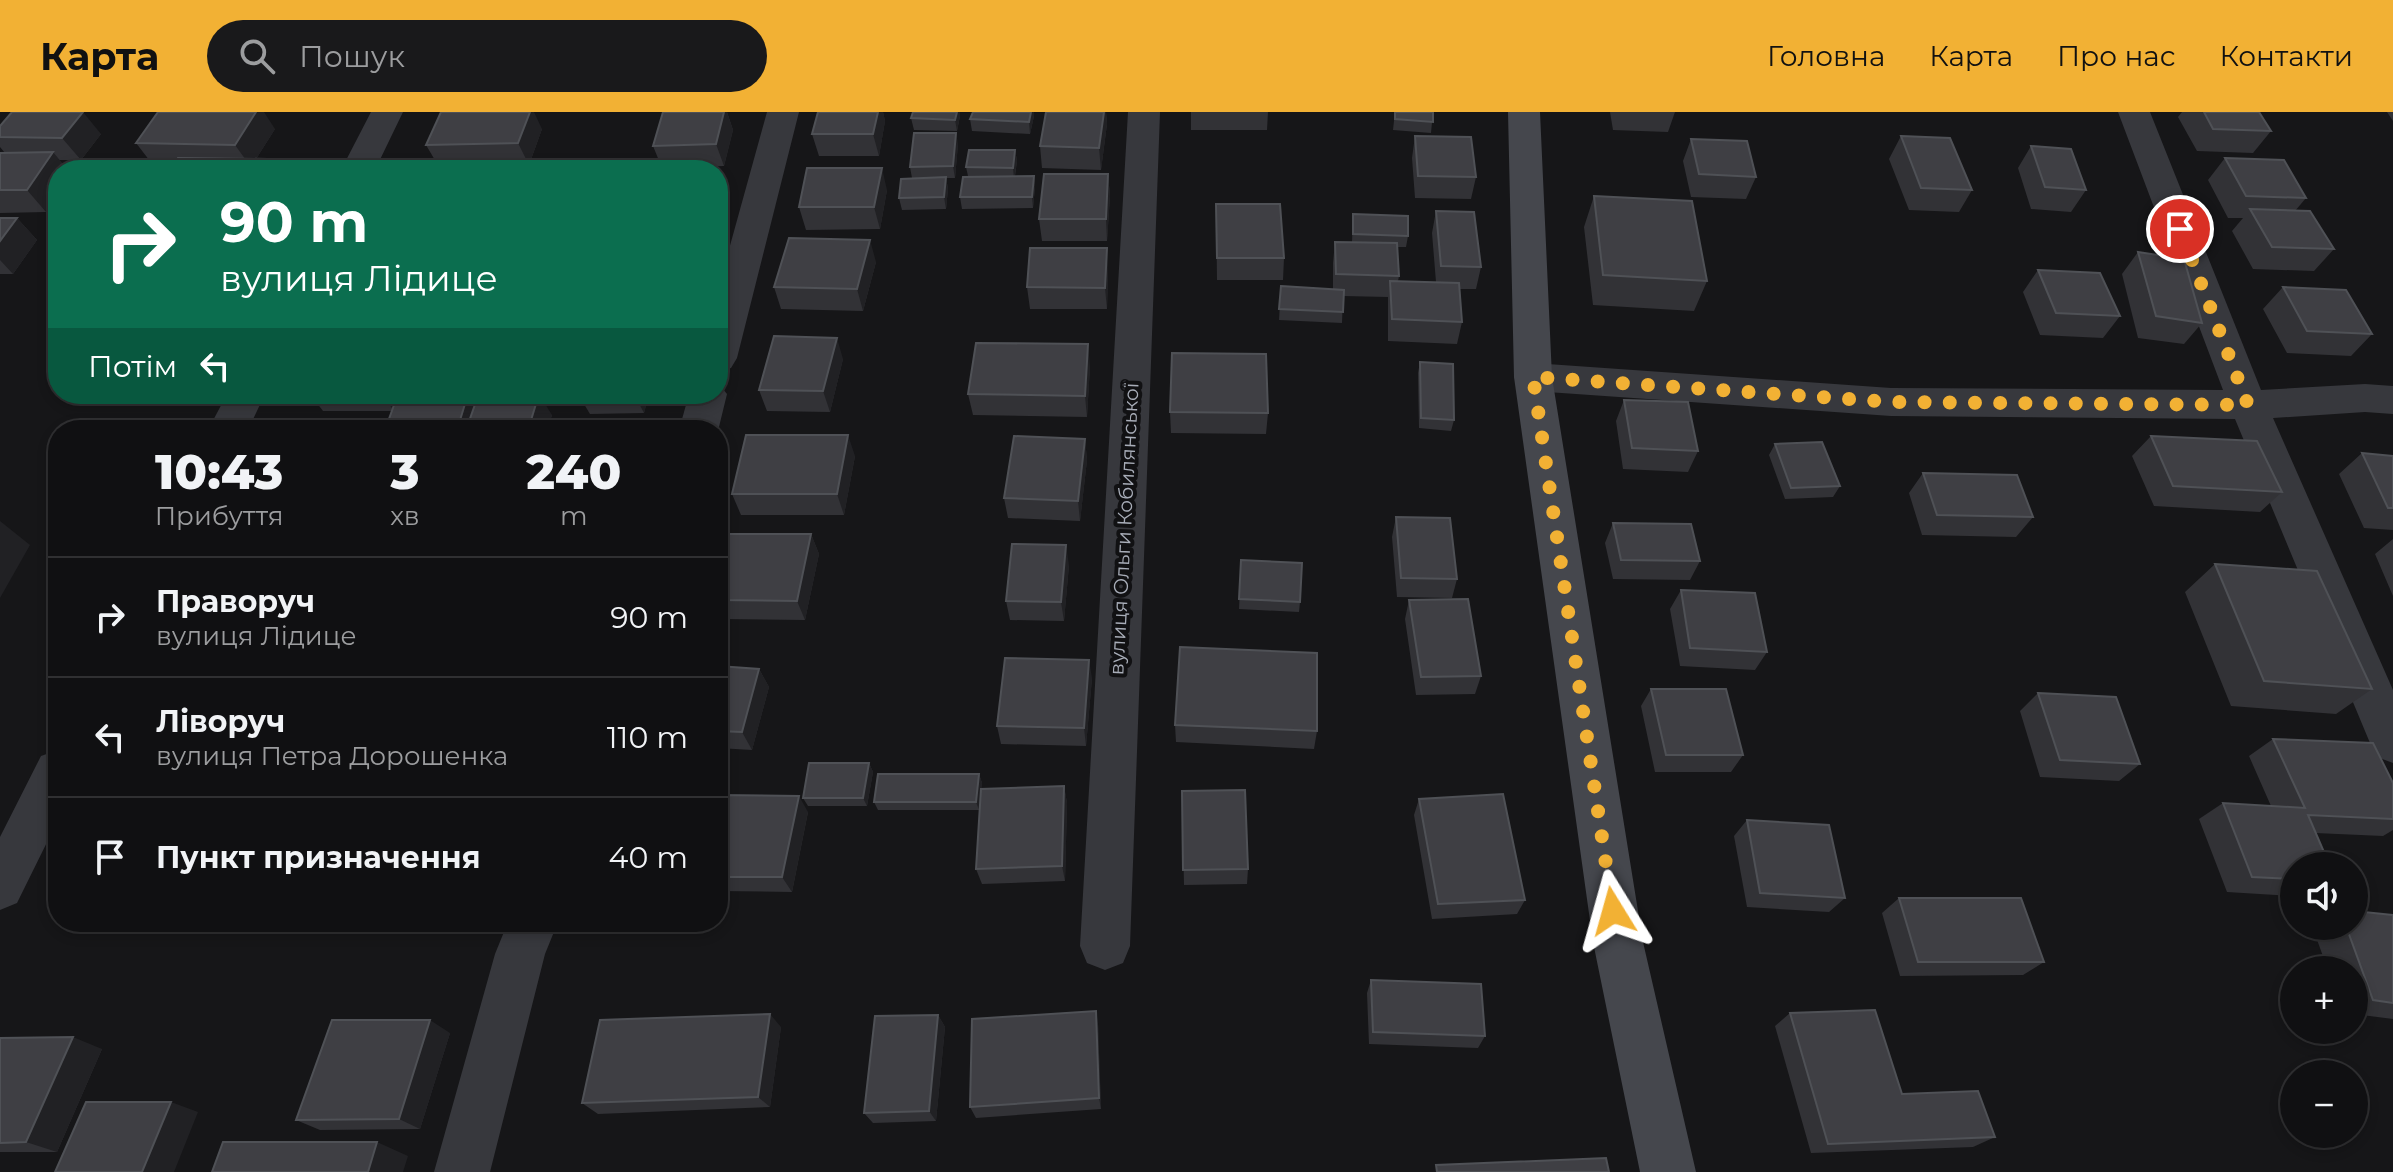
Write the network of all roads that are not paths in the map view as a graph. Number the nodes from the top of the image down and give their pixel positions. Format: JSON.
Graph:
{"nodes":[{"id":1,"x":387,"y":112,"type":"edge"},
{"id":2,"x":783,"y":112,"type":"edge"},
{"id":3,"x":1144,"y":112,"type":"edge"},
{"id":4,"x":1524,"y":112,"type":"edge"},
{"id":5,"x":2134,"y":112,"type":"edge"},
{"id":6,"x":363,"y":160,"type":"edge"},
{"id":7,"x":728,"y":320,"type":"edge"},
{"id":8,"x":1533,"y":377,"type":"junction"},
{"id":9,"x":2393,"y":400,"type":"edge"},
{"id":10,"x":2248,"y":405,"type":"junction"},
{"id":11,"x":2393,"y":743,"type":"edge"},
{"id":12,"x":48,"y":791,"type":"edge"},
{"id":13,"x":0,"y":887,"type":"edge"},
{"id":14,"x":529,"y":932,"type":"edge"},
{"id":15,"x":1105,"y":946,"type":"dead end"},
{"id":16,"x":462,"y":1172,"type":"edge"},
{"id":17,"x":1668,"y":1172,"type":"edge"}],
"edges":[{"from":1,"to":6,"type":"street"},
{"from":2,"to":7,"type":"street"},
{"from":3,"to":15,"type":"street","name":"вулиця Ольги Кобилянської"},
{"from":4,"to":8,"type":"main road"},
{"from":5,"to":10,"type":"street"},
{"from":8,"to":10,"type":"street"},
{"from":8,"to":17,"type":"main road"},
{"from":9,"to":10,"type":"street"},
{"from":10,"to":11,"type":"street"},
{"from":12,"to":13,"type":"street"},
{"from":14,"to":16,"type":"street"}]}
